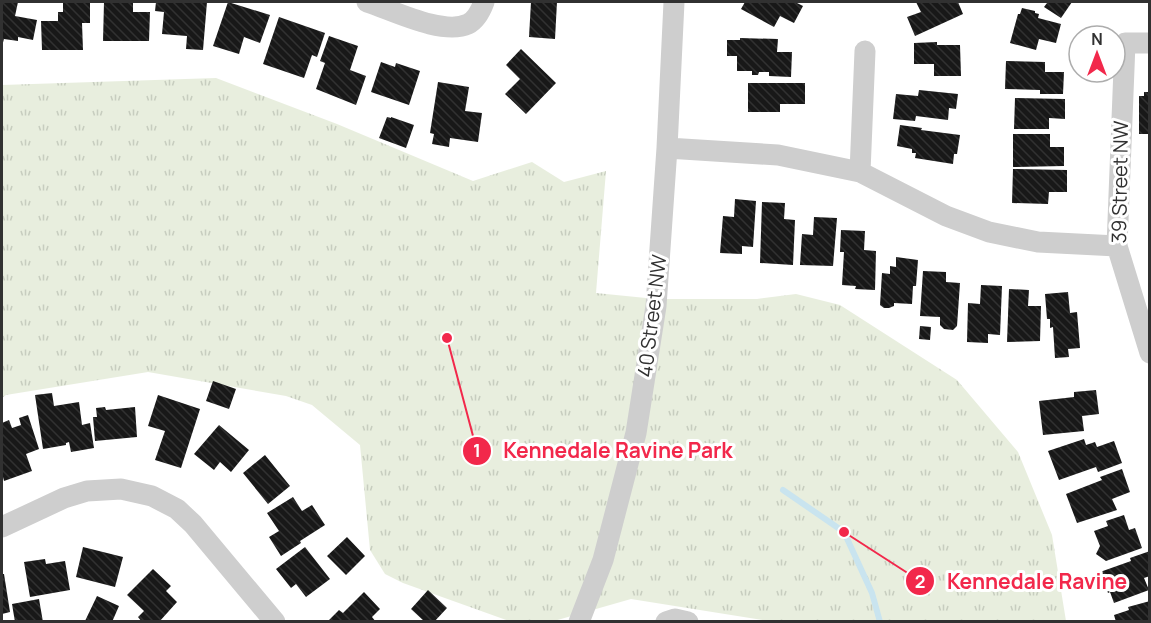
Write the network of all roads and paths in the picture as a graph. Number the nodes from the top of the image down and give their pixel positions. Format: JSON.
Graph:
{"nodes":[{"id":1,"x":367,"y":2,"type":"edge"},
{"id":2,"x":484,"y":2,"type":"edge"},
{"id":3,"x":674,"y":2,"type":"edge"},
{"id":4,"x":1149,"y":43,"type":"edge"},
{"id":5,"x":865,"y":51,"type":"dead end"},
{"id":6,"x":667,"y":148,"type":"junction"},
{"id":7,"x":860,"y":172,"type":"junction"},
{"id":8,"x":1116,"y":246,"type":"junction"},
{"id":9,"x":1149,"y":353,"type":"edge"},
{"id":10,"x":2,"y":526,"type":"edge"},
{"id":11,"x":274,"y":621,"type":"edge"},
{"id":12,"x":579,"y":621,"type":"edge"},
{"id":13,"x":666,"y":621,"type":"edge"},
{"id":14,"x":688,"y":621,"type":"edge"}],
"edges":[{"from":1,"to":2,"type":"street"},
{"from":3,"to":6,"type":"street","name":"40 Street NW"},
{"from":4,"to":8,"type":"street","name":"39 Street NW"},
{"from":5,"to":7,"type":"street"},
{"from":6,"to":7,"type":"street"},
{"from":6,"to":12,"type":"street","name":"40 Street NW"},
{"from":7,"to":8,"type":"street"},
{"from":8,"to":9,"type":"street","name":"39 Street NW"},
{"from":10,"to":11,"type":"street"},
{"from":13,"to":14,"type":"street"}]}
